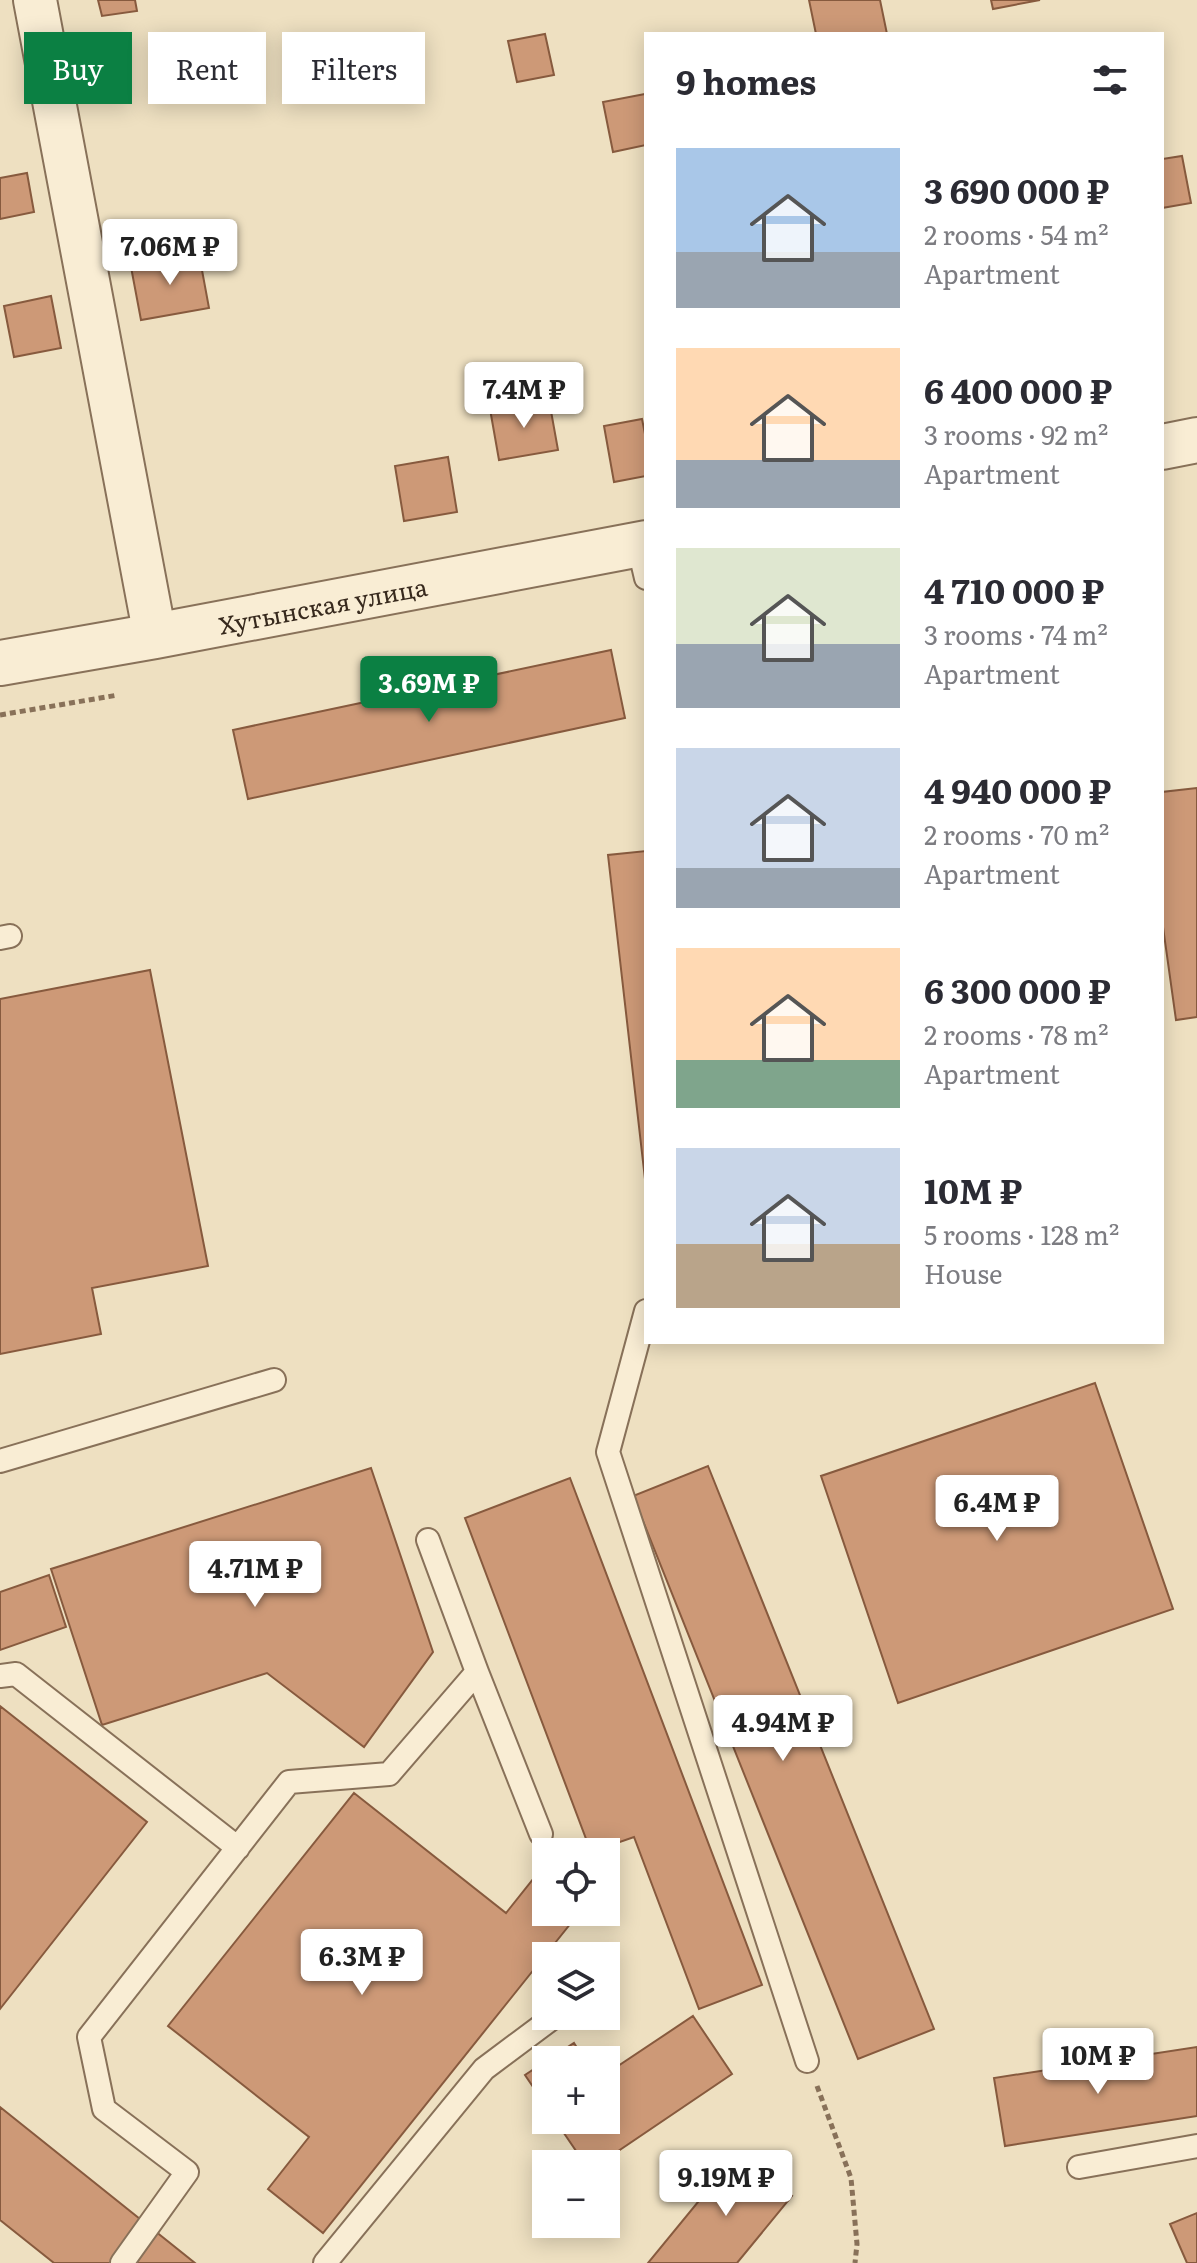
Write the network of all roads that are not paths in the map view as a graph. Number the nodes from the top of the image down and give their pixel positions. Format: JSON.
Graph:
{"nodes":[{"id":1,"x":35,"y":0,"type":"edge"},
{"id":2,"x":1197,"y":440,"type":"edge"},
{"id":3,"x":1164,"y":447,"type":"edge"},
{"id":4,"x":643,"y":555,"type":"edge"},
{"id":5,"x":155,"y":636,"type":"junction"},
{"id":6,"x":0,"y":663,"type":"edge"},
{"id":7,"x":644,"y":1318,"type":"edge"},
{"id":8,"x":274,"y":1380,"type":"dead end"},
{"id":9,"x":0,"y":1461,"type":"edge"},
{"id":10,"x":428,"y":1540,"type":"dead end"},
{"id":11,"x":477,"y":1672,"type":"junction"},
{"id":12,"x":0,"y":1676,"type":"edge"},
{"id":13,"x":541,"y":1834,"type":"dead end"},
{"id":14,"x":238,"y":1848,"type":"junction"},
{"id":15,"x":536,"y":2030,"type":"edge"},
{"id":16,"x":807,"y":2061,"type":"road end"},
{"id":17,"x":1197,"y":2146,"type":"edge"},
{"id":18,"x":1079,"y":2167,"type":"dead end"},
{"id":19,"x":122,"y":2263,"type":"edge"},
{"id":20,"x":325,"y":2263,"type":"edge"}],
"edges":[{"from":1,"to":5,"type":"street"},
{"from":2,"to":3,"type":"street"},
{"from":4,"to":5,"type":"street","name":"Хутынская улица"},
{"from":5,"to":6,"type":"street","name":"Хутынская улица"},
{"from":7,"to":16,"type":"lane"},
{"from":8,"to":9,"type":"lane"},
{"from":10,"to":11,"type":"lane"},
{"from":11,"to":13,"type":"lane"},
{"from":11,"to":14,"type":"lane"},
{"from":12,"to":14,"type":"lane"},
{"from":14,"to":19,"type":"lane"},
{"from":15,"to":20,"type":"lane"},
{"from":17,"to":18,"type":"lane"}]}
